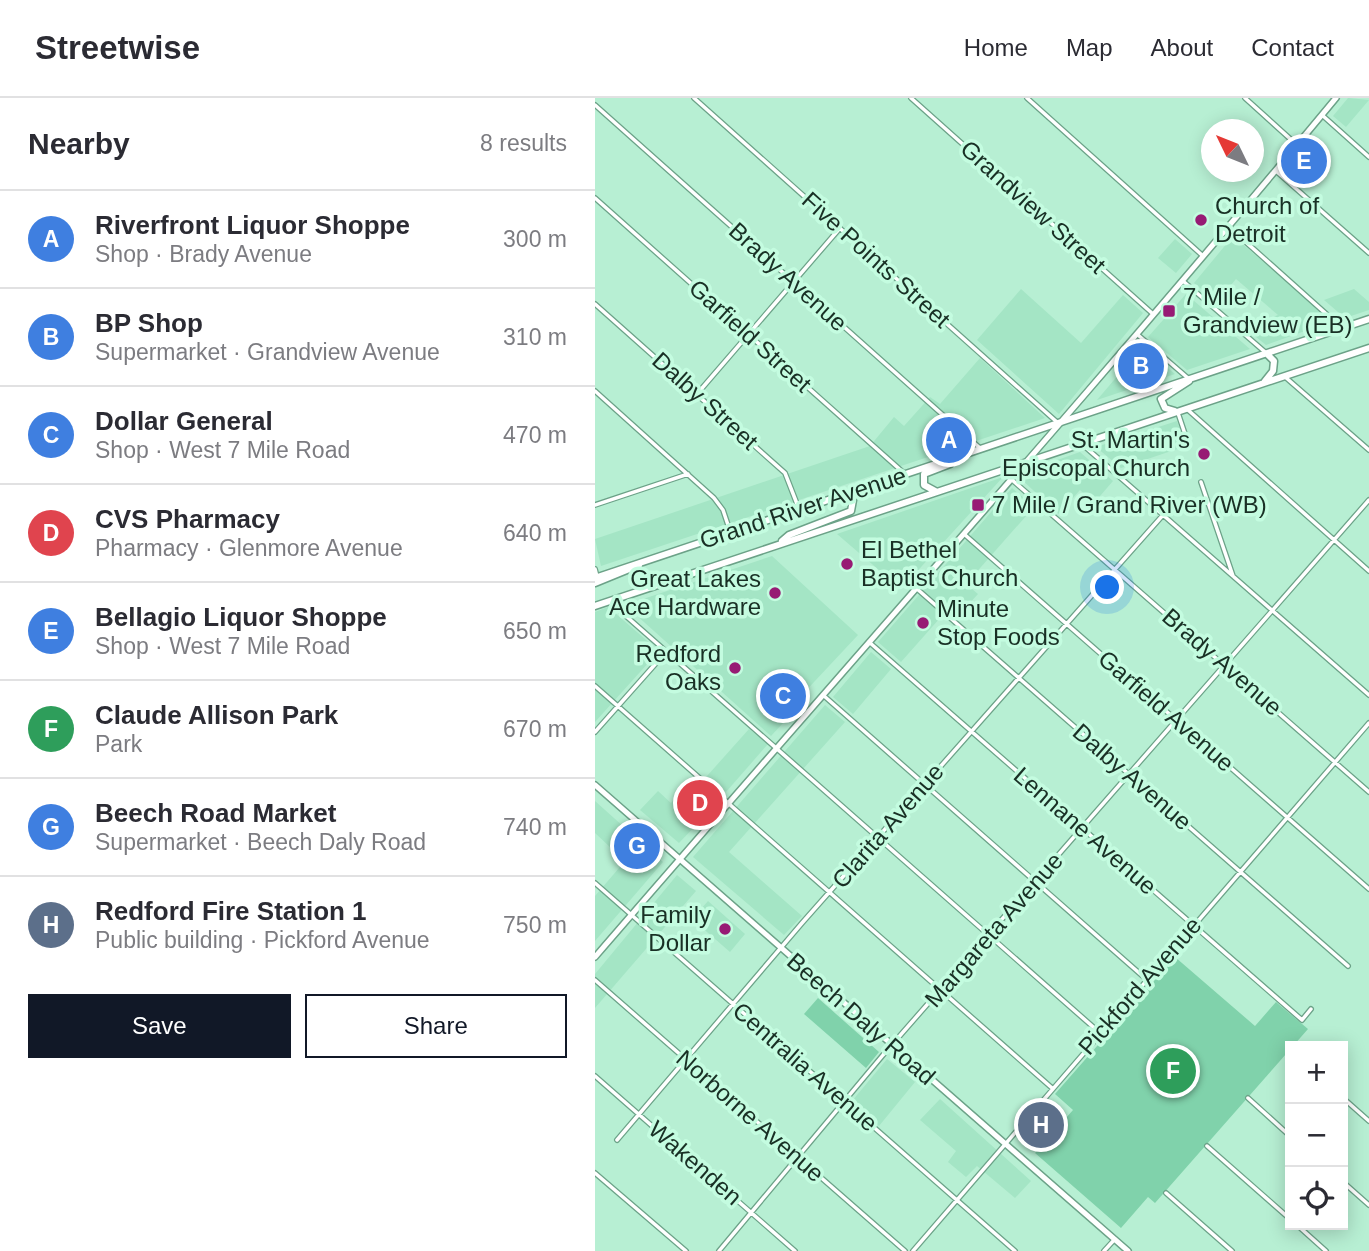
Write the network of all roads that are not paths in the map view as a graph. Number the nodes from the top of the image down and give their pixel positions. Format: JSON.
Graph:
{"nodes":[{"id":1,"x":694,"y":98,"type":"edge"},
{"id":2,"x":911,"y":98,"type":"edge"},
{"id":3,"x":1027,"y":98,"type":"edge"},
{"id":4,"x":1244,"y":98,"type":"edge"},
{"id":5,"x":1336,"y":98,"type":"edge"},
{"id":6,"x":595,"y":105,"type":"edge"},
{"id":7,"x":1322,"y":115,"type":"junction"},
{"id":8,"x":1297,"y":145,"type":"junction"},
{"id":9,"x":1369,"y":157,"type":"edge"},
{"id":10,"x":1275,"y":170,"type":"junction"},
{"id":11,"x":595,"y":198,"type":"edge"},
{"id":12,"x":1228,"y":227,"type":"junction"},
{"id":13,"x":840,"y":228,"type":"junction"},
{"id":14,"x":1369,"y":253,"type":"edge"},
{"id":15,"x":1203,"y":256,"type":"junction"},
{"id":16,"x":1183,"y":281,"type":"junction"},
{"id":17,"x":794,"y":282,"type":"junction"},
{"id":18,"x":595,"y":304,"type":"edge"},
{"id":19,"x":1154,"y":316,"type":"junction"},
{"id":20,"x":1369,"y":319,"type":"edge"},
{"id":21,"x":1342,"y":328,"type":"junction"},
{"id":22,"x":749,"y":335,"type":"junction"},
{"id":23,"x":1138,"y":335,"type":"junction"},
{"id":24,"x":1369,"y":348,"type":"edge"},
{"id":25,"x":1266,"y":354,"type":"junction"},
{"id":26,"x":1284,"y":376,"type":"junction"},
{"id":27,"x":1190,"y":380,"type":"junction"},
{"id":28,"x":1265,"y":381,"type":"junction"},
{"id":29,"x":595,"y":391,"type":"edge"},
{"id":30,"x":697,"y":394,"type":"junction"},
{"id":31,"x":1187,"y":408,"type":"junction"},
{"id":32,"x":1177,"y":411,"type":"junction"},
{"id":33,"x":1062,"y":421,"type":"junction"},
{"id":34,"x":1187,"y":440,"type":"dead end"},
{"id":35,"x":1082,"y":444,"type":"junction"},
{"id":36,"x":981,"y":449,"type":"junction"},
{"id":37,"x":1369,"y":450,"type":"edge"},
{"id":38,"x":959,"y":456,"type":"junction"},
{"id":39,"x":1027,"y":462,"type":"junction"},
{"id":40,"x":688,"y":474,"type":"junction"},
{"id":41,"x":905,"y":474,"type":"junction"},
{"id":42,"x":1011,"y":479,"type":"junction"},
{"id":43,"x":1201,"y":482,"type":"dead end"},
{"id":44,"x":941,"y":490,"type":"junction"},
{"id":45,"x":843,"y":495,"type":"junction"},
{"id":46,"x":1369,"y":500,"type":"edge"},
{"id":47,"x":595,"y":505,"type":"edge"},
{"id":48,"x":799,"y":509,"type":"junction"},
{"id":49,"x":1163,"y":514,"type":"junction"},
{"id":50,"x":730,"y":531,"type":"junction"},
{"id":51,"x":964,"y":534,"type":"junction"},
{"id":52,"x":1334,"y":541,"type":"junction"},
{"id":53,"x":778,"y":544,"type":"junction"},
{"id":54,"x":1115,"y":569,"type":"junction"},
{"id":55,"x":1369,"y":571,"type":"edge"},
{"id":56,"x":596,"y":577,"type":"edge"},
{"id":57,"x":1234,"y":578,"type":"junction"},
{"id":58,"x":916,"y":588,"type":"junction"},
{"id":59,"x":609,"y":601,"type":"junction"},
{"id":60,"x":595,"y":606,"type":"edge"},
{"id":61,"x":1273,"y":611,"type":"junction"},
{"id":62,"x":1066,"y":624,"type":"junction"},
{"id":63,"x":869,"y":642,"type":"junction"},
{"id":64,"x":666,"y":652,"type":"junction"},
{"id":65,"x":1226,"y":665,"type":"junction"},
{"id":66,"x":1018,"y":678,"type":"junction"},
{"id":67,"x":595,"y":686,"type":"edge"},
{"id":68,"x":823,"y":695,"type":"junction"},
{"id":69,"x":1369,"y":695,"type":"edge"},
{"id":70,"x":618,"y":707,"type":"junction"},
{"id":71,"x":1177,"y":721,"type":"junction"},
{"id":72,"x":1369,"y":723,"type":"edge"},
{"id":73,"x":971,"y":731,"type":"junction"},
{"id":74,"x":595,"y":733,"type":"edge"},
{"id":75,"x":776,"y":747,"type":"junction"},
{"id":76,"x":1335,"y":763,"type":"junction"},
{"id":77,"x":1129,"y":775,"type":"junction"},
{"id":78,"x":595,"y":785,"type":"edge"},
{"id":79,"x":925,"y":785,"type":"junction"},
{"id":80,"x":1369,"y":792,"type":"edge"},
{"id":81,"x":727,"y":803,"type":"junction"},
{"id":82,"x":1287,"y":817,"type":"junction"},
{"id":83,"x":1083,"y":829,"type":"junction"},
{"id":84,"x":877,"y":838,"type":"junction"},
{"id":85,"x":678,"y":859,"type":"junction"},
{"id":86,"x":1240,"y":871,"type":"junction"},
{"id":87,"x":1035,"y":882,"type":"junction"},
{"id":88,"x":595,"y":883,"type":"edge"},
{"id":89,"x":1369,"y":889,"type":"edge"},
{"id":90,"x":829,"y":893,"type":"junction"},
{"id":91,"x":631,"y":915,"type":"junction"},
{"id":92,"x":1193,"y":925,"type":"junction"},
{"id":93,"x":989,"y":936,"type":"junction"},
{"id":94,"x":780,"y":948,"type":"junction"},
{"id":95,"x":595,"y":957,"type":"edge"},
{"id":96,"x":1348,"y":966,"type":"dead end"},
{"id":97,"x":1146,"y":979,"type":"junction"},
{"id":98,"x":595,"y":980,"type":"edge"},
{"id":99,"x":941,"y":990,"type":"junction"},
{"id":100,"x":733,"y":1004,"type":"junction"},
{"id":101,"x":1311,"y":1009,"type":"dead end"},
{"id":102,"x":1100,"y":1033,"type":"junction"},
{"id":103,"x":892,"y":1046,"type":"junction"},
{"id":104,"x":686,"y":1060,"type":"junction"},
{"id":105,"x":595,"y":1076,"type":"edge"},
{"id":106,"x":1052,"y":1088,"type":"junction"},
{"id":107,"x":1248,"y":1098,"type":"dead end"},
{"id":108,"x":845,"y":1102,"type":"junction"},
{"id":109,"x":1348,"y":1102,"type":"edge"},
{"id":110,"x":639,"y":1115,"type":"junction"},
{"id":111,"x":1369,"y":1121,"type":"edge"},
{"id":112,"x":1285,"y":1131,"type":"edge"},
{"id":113,"x":617,"y":1140,"type":"dead end"},
{"id":114,"x":1004,"y":1144,"type":"junction"},
{"id":115,"x":1207,"y":1146,"type":"dead end"},
{"id":116,"x":798,"y":1157,"type":"junction"},
{"id":117,"x":596,"y":1173,"type":"edge"},
{"id":118,"x":1348,"y":1186,"type":"edge"},
{"id":119,"x":1165,"y":1193,"type":"dead end"},
{"id":120,"x":956,"y":1200,"type":"junction"},
{"id":121,"x":1369,"y":1205,"type":"edge"},
{"id":122,"x":751,"y":1213,"type":"junction"},
{"id":123,"x":1285,"y":1215,"type":"edge"},
{"id":124,"x":1303,"y":1230,"type":"edge"},
{"id":125,"x":1115,"y":1239,"type":"junction"},
{"id":126,"x":686,"y":1251,"type":"edge"},
{"id":127,"x":719,"y":1251,"type":"edge"},
{"id":128,"x":795,"y":1251,"type":"edge"},
{"id":129,"x":905,"y":1251,"type":"edge"},
{"id":130,"x":913,"y":1251,"type":"edge"},
{"id":131,"x":1015,"y":1251,"type":"edge"},
{"id":132,"x":1104,"y":1251,"type":"edge"},
{"id":133,"x":1128,"y":1251,"type":"edge"},
{"id":134,"x":1232,"y":1251,"type":"edge"},
{"id":135,"x":1327,"y":1251,"type":"edge"}],
"edges":[{"from":1,"to":13,"type":"street","name":"Five Points Street"},
{"from":2,"to":19,"type":"street","name":"Grandview Street"},
{"from":3,"to":15,"type":"street"},
{"from":4,"to":8,"type":"street"},
{"from":5,"to":7,"type":"main road"},
{"from":6,"to":17,"type":"street","name":"Brady Avenue"},
{"from":7,"to":8,"type":"main road"},
{"from":7,"to":9,"type":"street"},
{"from":8,"to":10,"type":"main road"},
{"from":10,"to":12,"type":"main road"},
{"from":10,"to":14,"type":"street"},
{"from":11,"to":22,"type":"street","name":"Garfield Street"},
{"from":12,"to":15,"type":"main road"},
{"from":12,"to":21,"type":"street"},
{"from":13,"to":17,"type":"street"},
{"from":13,"to":33,"type":"street","name":"Five Points Street"},
{"from":15,"to":16,"type":"main road"},
{"from":16,"to":19,"type":"main road"},
{"from":16,"to":25,"type":"street"},
{"from":17,"to":22,"type":"street"},
{"from":17,"to":36,"type":"street","name":"Brady Avenue"},
{"from":18,"to":30,"type":"street","name":"Dalby Street"},
{"from":19,"to":23,"type":"main road"},
{"from":20,"to":21,"type":"main road","name":"Grand River Avenue"},
{"from":21,"to":25,"type":"main road","name":"Grand River Avenue"},
{"from":22,"to":30,"type":"street"},
{"from":22,"to":41,"type":"street","name":"Garfield Street"},
{"from":23,"to":27,"type":"street"},
{"from":23,"to":33,"type":"main road"},
{"from":24,"to":26,"type":"main road","name":"Grand River Avenue"},
{"from":25,"to":27,"type":"main road","name":"Grand River Avenue"},
{"from":25,"to":28,"type":"main road"},
{"from":26,"to":28,"type":"main road","name":"Grand River Avenue"},
{"from":26,"to":37,"type":"street"},
{"from":27,"to":32,"type":"main road"},
{"from":27,"to":33,"type":"main road","name":"Grand River Avenue"},
{"from":28,"to":31,"type":"main road","name":"Grand River Avenue"},
{"from":29,"to":40,"type":"street"},
{"from":30,"to":48,"type":"street","name":"Dalby Street"},
{"from":31,"to":32,"type":"main road","name":"Grand River Avenue"},
{"from":31,"to":52,"type":"street"},
{"from":32,"to":34,"type":"street"},
{"from":32,"to":35,"type":"main road","name":"Grand River Avenue"},
{"from":33,"to":36,"type":"main road","name":"Grand River Avenue"},
{"from":33,"to":39,"type":"main road"},
{"from":35,"to":39,"type":"main road","name":"Grand River Avenue"},
{"from":35,"to":49,"type":"street"},
{"from":36,"to":38,"type":"main road","name":"Grand River Avenue"},
{"from":38,"to":41,"type":"main road","name":"Grand River Avenue"},
{"from":38,"to":44,"type":"main road"},
{"from":39,"to":42,"type":"main road"},
{"from":39,"to":44,"type":"main road","name":"Grand River Avenue"},
{"from":40,"to":47,"type":"street"},
{"from":40,"to":50,"type":"street"},
{"from":41,"to":45,"type":"main road","name":"Grand River Avenue"},
{"from":42,"to":51,"type":"main road"},
{"from":42,"to":54,"type":"street","name":"Brady Avenue"},
{"from":43,"to":57,"type":"street"},
{"from":44,"to":53,"type":"main road","name":"Grand River Avenue"},
{"from":45,"to":48,"type":"main road","name":"Grand River Avenue"},
{"from":45,"to":53,"type":"main road"},
{"from":46,"to":52,"type":"street","name":"Margareta Avenue"},
{"from":48,"to":50,"type":"main road","name":"Grand River Avenue"},
{"from":49,"to":54,"type":"street","name":"Clarita Avenue"},
{"from":49,"to":57,"type":"street"},
{"from":50,"to":56,"type":"main road","name":"Grand River Avenue"},
{"from":51,"to":58,"type":"main road"},
{"from":51,"to":62,"type":"street","name":"Garfield Avenue"},
{"from":52,"to":55,"type":"street"},
{"from":52,"to":61,"type":"street","name":"Margareta Avenue"},
{"from":53,"to":59,"type":"main road","name":"Grand River Avenue"},
{"from":54,"to":62,"type":"street","name":"Clarita Avenue"},
{"from":54,"to":65,"type":"street","name":"Brady Avenue"},
{"from":57,"to":61,"type":"street"},
{"from":58,"to":63,"type":"main road"},
{"from":58,"to":66,"type":"street","name":"Dalby Avenue"},
{"from":59,"to":60,"type":"main road","name":"Grand River Avenue"},
{"from":59,"to":64,"type":"street"},
{"from":61,"to":65,"type":"street","name":"Margareta Avenue"},
{"from":61,"to":69,"type":"street"},
{"from":62,"to":66,"type":"street","name":"Clarita Avenue"},
{"from":62,"to":71,"type":"street","name":"Garfield Avenue"},
{"from":63,"to":68,"type":"main road"},
{"from":63,"to":73,"type":"street","name":"Lennane Avenue"},
{"from":64,"to":70,"type":"street"},
{"from":64,"to":75,"type":"street"},
{"from":65,"to":71,"type":"street","name":"Margareta Avenue"},
{"from":65,"to":76,"type":"street","name":"Brady Avenue"},
{"from":66,"to":73,"type":"street","name":"Clarita Avenue"},
{"from":66,"to":77,"type":"street","name":"Dalby Avenue"},
{"from":67,"to":70,"type":"street"},
{"from":68,"to":75,"type":"main road"},
{"from":68,"to":79,"type":"street"},
{"from":70,"to":74,"type":"street"},
{"from":70,"to":81,"type":"street"},
{"from":71,"to":77,"type":"street","name":"Margareta Avenue"},
{"from":71,"to":82,"type":"street","name":"Garfield Avenue"},
{"from":72,"to":76,"type":"street","name":"Pickford Avenue"},
{"from":73,"to":79,"type":"street","name":"Clarita Avenue"},
{"from":73,"to":83,"type":"street","name":"Lennane Avenue"},
{"from":75,"to":81,"type":"main road"},
{"from":75,"to":84,"type":"street"},
{"from":76,"to":80,"type":"street","name":"Brady Avenue"},
{"from":76,"to":82,"type":"street","name":"Pickford Avenue"},
{"from":77,"to":83,"type":"street","name":"Margareta Avenue"},
{"from":77,"to":86,"type":"street","name":"Dalby Avenue"},
{"from":78,"to":85,"type":"main road","name":"Beech Daly Road"},
{"from":79,"to":84,"type":"street","name":"Clarita Avenue"},
{"from":79,"to":87,"type":"street"},
{"from":81,"to":85,"type":"main road"},
{"from":81,"to":90,"type":"street"},
{"from":82,"to":86,"type":"street","name":"Pickford Avenue"},
{"from":82,"to":89,"type":"street","name":"Garfield Avenue"},
{"from":83,"to":87,"type":"street","name":"Margareta Avenue"},
{"from":83,"to":92,"type":"street","name":"Lennane Avenue"},
{"from":84,"to":90,"type":"street","name":"Clarita Avenue"},
{"from":84,"to":93,"type":"street"},
{"from":85,"to":91,"type":"main road"},
{"from":85,"to":94,"type":"main road","name":"Beech Daly Road"},
{"from":86,"to":92,"type":"street","name":"Pickford Avenue"},
{"from":86,"to":96,"type":"street","name":"Dalby Avenue"},
{"from":87,"to":93,"type":"street","name":"Margareta Avenue"},
{"from":87,"to":97,"type":"street"},
{"from":88,"to":91,"type":"street","name":"Centralia Avenue"},
{"from":90,"to":94,"type":"street","name":"Clarita Avenue"},
{"from":90,"to":99,"type":"street"},
{"from":91,"to":95,"type":"main road"},
{"from":91,"to":100,"type":"street","name":"Centralia Avenue"},
{"from":92,"to":97,"type":"street","name":"Pickford Avenue"},
{"from":92,"to":101,"type":"street","name":"Lennane Avenue"},
{"from":93,"to":99,"type":"street","name":"Margareta Avenue"},
{"from":93,"to":102,"type":"street"},
{"from":94,"to":100,"type":"street","name":"Clarita Avenue"},
{"from":94,"to":103,"type":"main road","name":"Beech Daly Road"},
{"from":97,"to":102,"type":"street","name":"Pickford Avenue"},
{"from":98,"to":104,"type":"street","name":"Norborne Avenue"},
{"from":99,"to":103,"type":"street","name":"Margareta Avenue"},
{"from":99,"to":106,"type":"street"},
{"from":100,"to":104,"type":"street","name":"Clarita Avenue"},
{"from":100,"to":108,"type":"street","name":"Centralia Avenue"},
{"from":102,"to":106,"type":"street","name":"Pickford Avenue"},
{"from":103,"to":108,"type":"street","name":"Margareta Avenue"},
{"from":103,"to":114,"type":"main road","name":"Beech Daly Road"},
{"from":104,"to":110,"type":"street","name":"Clarita Avenue"},
{"from":104,"to":116,"type":"street","name":"Norborne Avenue"},
{"from":105,"to":110,"type":"street","name":"Wakenden"},
{"from":106,"to":114,"type":"street","name":"Pickford Avenue"},
{"from":107,"to":112,"type":"street"},
{"from":108,"to":116,"type":"street","name":"Margareta Avenue"},
{"from":108,"to":120,"type":"street","name":"Centralia Avenue"},
{"from":109,"to":111,"type":"street"},
{"from":110,"to":113,"type":"street","name":"Clarita Avenue"},
{"from":110,"to":122,"type":"street","name":"Wakenden"},
{"from":114,"to":120,"type":"street","name":"Pickford Avenue"},
{"from":114,"to":125,"type":"main road","name":"Beech Daly Road"},
{"from":115,"to":123,"type":"street"},
{"from":116,"to":122,"type":"street","name":"Margareta Avenue"},
{"from":116,"to":129,"type":"street","name":"Norborne Avenue"},
{"from":117,"to":126,"type":"street"},
{"from":118,"to":121,"type":"street"},
{"from":119,"to":134,"type":"street"},
{"from":120,"to":130,"type":"street","name":"Pickford Avenue"},
{"from":120,"to":131,"type":"street","name":"Centralia Avenue"},
{"from":122,"to":127,"type":"street","name":"Margareta Avenue"},
{"from":122,"to":128,"type":"street","name":"Wakenden"},
{"from":124,"to":135,"type":"street"},
{"from":125,"to":132,"type":"street"},
{"from":125,"to":133,"type":"main road","name":"Beech Daly Road"}]}
